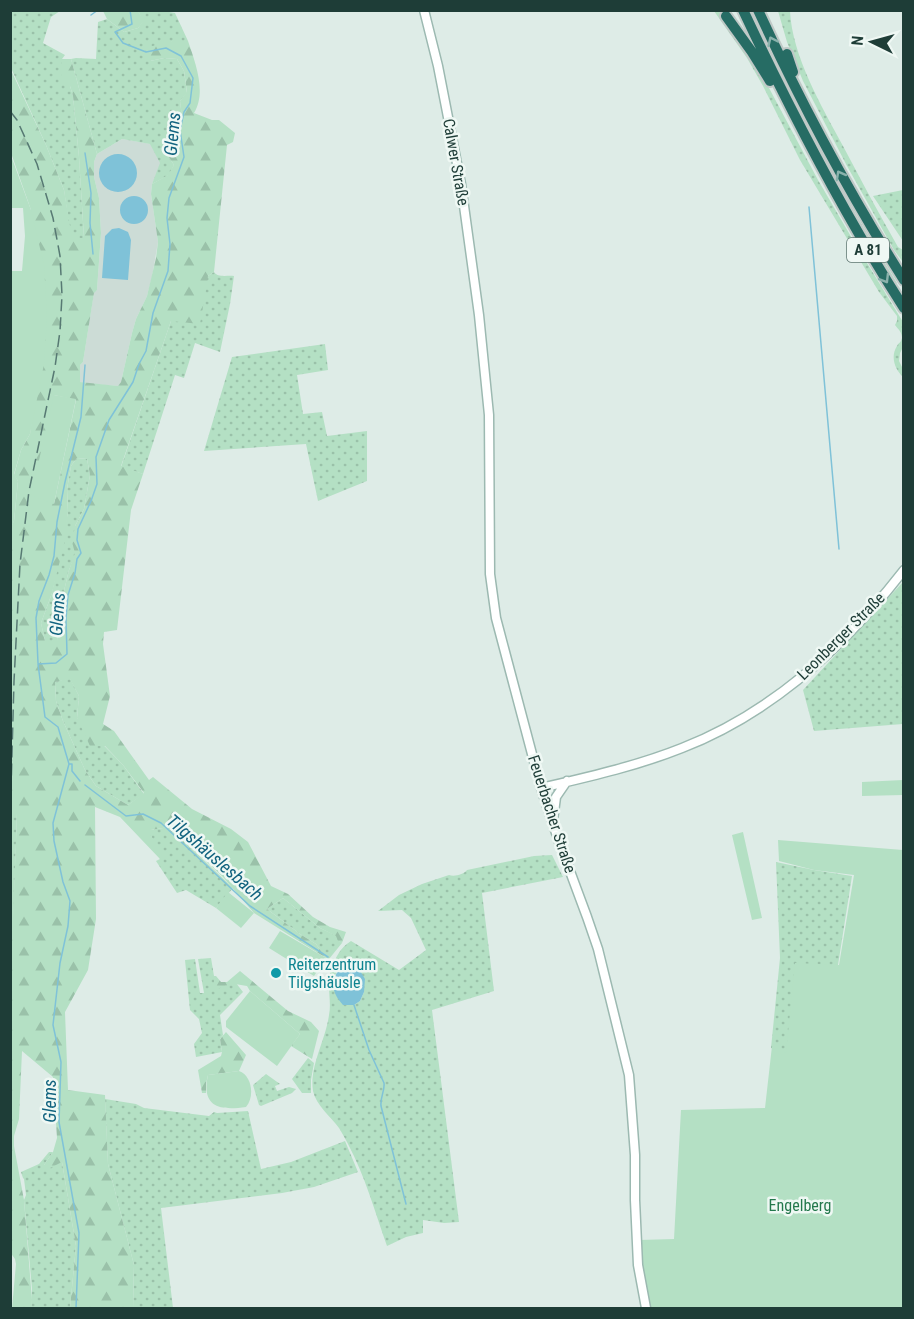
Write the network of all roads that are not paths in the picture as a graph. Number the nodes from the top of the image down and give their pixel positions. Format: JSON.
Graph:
{"nodes":[{"id":1,"x":424,"y":10,"type":"edge"},
{"id":2,"x":743,"y":10,"type":"edge"},
{"id":3,"x":758,"y":10,"type":"edge"},
{"id":4,"x":726,"y":16,"type":"dead end"},
{"id":5,"x":787,"y":54,"type":"dead end"},
{"id":6,"x":785,"y":96,"type":"junction"},
{"id":7,"x":806,"y":110,"type":"junction"},
{"id":8,"x":903,"y":280,"type":"edge"},
{"id":9,"x":903,"y":308,"type":"edge"},
{"id":10,"x":479,"y":315,"type":"joint"},
{"id":11,"x":903,"y":570,"type":"edge"},
{"id":12,"x":567,"y":781,"type":"junction"},
{"id":13,"x":541,"y":788,"type":"junction"},
{"id":14,"x":553,"y":824,"type":"junction"},
{"id":15,"x":646,"y":1308,"type":"edge"}],
"edges":[{"from":1,"to":10,"type":"main road","name":"Calwer Straße"},
{"from":2,"to":6,"type":"highway","number":"A 81"},
{"from":7,"to":3,"type":"highway","number":"A 81","one_way":true},
{"from":4,"to":6,"type":"highway"},
{"from":5,"to":7,"type":"highway"},
{"from":6,"to":9,"type":"highway","number":"A 81","one_way":true},
{"from":8,"to":7,"type":"highway","number":"A 81","one_way":true},
{"from":10,"to":13,"type":"main road","name":"Feuerbacher Straße"},
{"from":11,"to":12,"type":"main road","name":"Leonberger Straße"},
{"from":12,"to":13,"type":"main road","name":"Leonberger Straße"},
{"from":12,"to":14,"type":"main road"},
{"from":13,"to":14,"type":"main road","name":"Feuerbacher Straße"},
{"from":14,"to":15,"type":"main road","name":"Feuerbacher Straße"}]}
